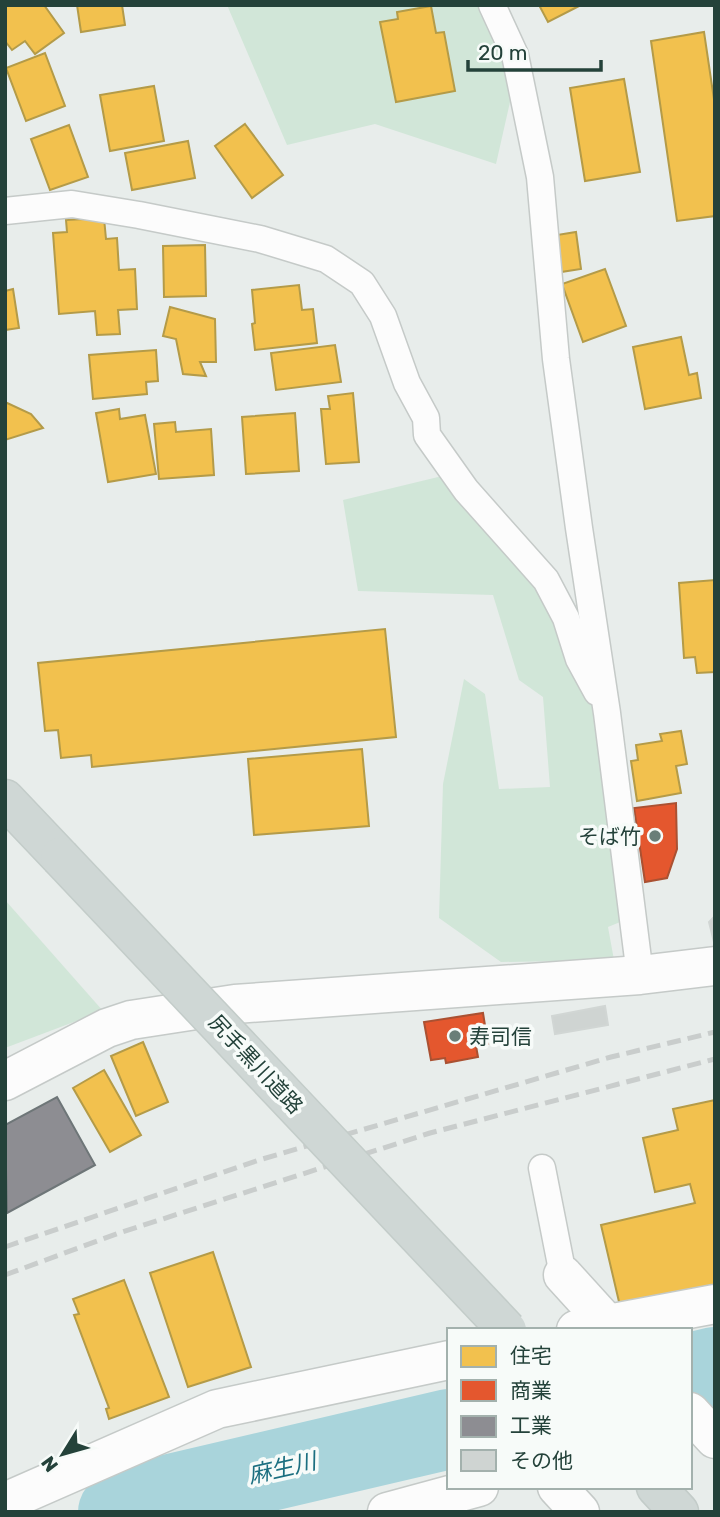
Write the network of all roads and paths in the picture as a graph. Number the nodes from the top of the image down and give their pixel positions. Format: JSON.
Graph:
{"nodes":[{"id":1,"x":492,"y":5,"type":"edge"},
{"id":2,"x":5,"y":211,"type":"edge"},
{"id":3,"x":607,"y":713,"type":"junction"},
{"id":4,"x":5,"y":799,"type":"edge"},
{"id":5,"x":715,"y":966,"type":"edge"},
{"id":6,"x":640,"y":975,"type":"junction"},
{"id":7,"x":5,"y":1081,"type":"edge"},
{"id":8,"x":542,"y":1168,"type":"dead end"},
{"id":9,"x":563,"y":1275,"type":"joint"},
{"id":10,"x":715,"y":1304,"type":"edge"},
{"id":11,"x":598,"y":1327,"type":"edge"},
{"id":12,"x":505,"y":1328,"type":"edge"},
{"id":13,"x":446,"y":1364,"type":"edge"},
{"id":14,"x":472,"y":1489,"type":"edge"},
{"id":15,"x":559,"y":1489,"type":"edge"},
{"id":16,"x":658,"y":1489,"type":"edge"},
{"id":17,"x":5,"y":1502,"type":"edge"},
{"id":18,"x":387,"y":1512,"type":"edge"},
{"id":19,"x":580,"y":1512,"type":"edge"},
{"id":20,"x":679,"y":1512,"type":"edge"}],
"edges":[{"from":1,"to":3,"type":"lane"},
{"from":2,"to":3,"type":"lane"},
{"from":3,"to":6,"type":"lane"},
{"from":4,"to":12,"type":"main road","name":"尻手黒川道路","bridge":true},
{"from":5,"to":6,"type":"street"},
{"from":6,"to":7,"type":"street"},
{"from":8,"to":9,"type":"lane"},
{"from":9,"to":11,"type":"street"},
{"from":10,"to":11,"type":"street"},
{"from":13,"to":17,"type":"street"},
{"from":14,"to":18,"type":"street"},
{"from":15,"to":19,"type":"street"},
{"from":16,"to":20,"type":"main road"}]}
